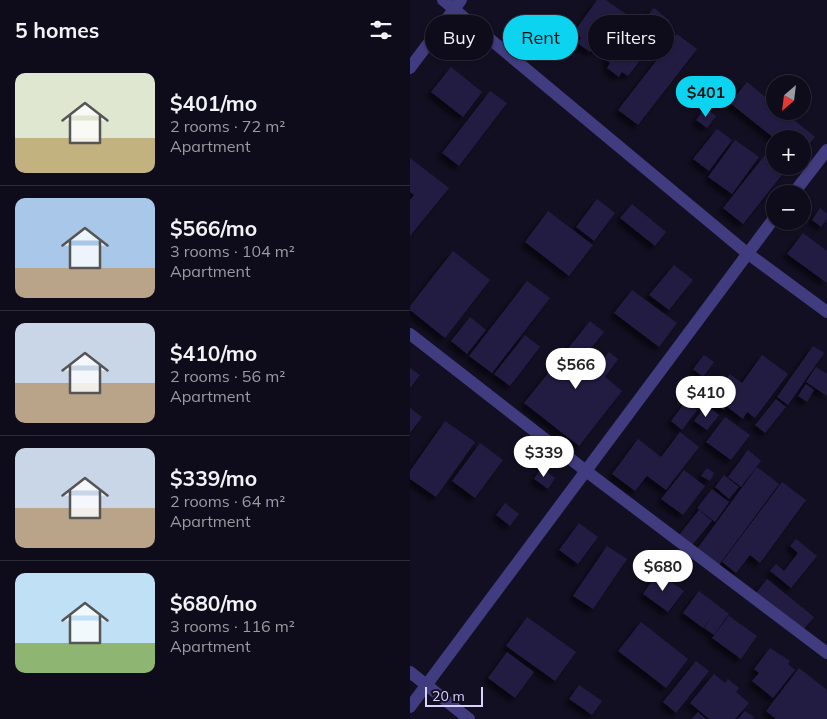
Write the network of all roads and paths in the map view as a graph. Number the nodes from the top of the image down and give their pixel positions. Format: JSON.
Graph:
{"nodes":[{"id":1,"x":444,"y":0,"type":"edge"},
{"id":2,"x":458,"y":4,"type":"edge"},
{"id":3,"x":410,"y":68,"type":"edge"},
{"id":4,"x":827,"y":150,"type":"edge"},
{"id":5,"x":800,"y":185,"type":"edge"},
{"id":6,"x":766,"y":229,"type":"edge"},
{"id":7,"x":747,"y":253,"type":"junction"},
{"id":8,"x":827,"y":312,"type":"edge"},
{"id":9,"x":410,"y":334,"type":"edge"},
{"id":10,"x":586,"y":470,"type":"junction"},
{"id":11,"x":827,"y":653,"type":"edge"},
{"id":12,"x":410,"y":672,"type":"edge"},
{"id":13,"x":427,"y":685,"type":"junction"},
{"id":14,"x":410,"y":707,"type":"edge"},
{"id":15,"x":469,"y":719,"type":"edge"}],
"edges":[{"from":1,"to":2,"type":"street"},
{"from":2,"to":3,"type":"street"},
{"from":2,"to":7,"type":"street"},
{"from":4,"to":5,"type":"street"},
{"from":6,"to":7,"type":"street"},
{"from":7,"to":8,"type":"street"},
{"from":7,"to":10,"type":"street"},
{"from":9,"to":10,"type":"street"},
{"from":10,"to":11,"type":"street"},
{"from":10,"to":13,"type":"street"},
{"from":12,"to":13,"type":"street"},
{"from":13,"to":14,"type":"street"},
{"from":13,"to":15,"type":"street"}]}
